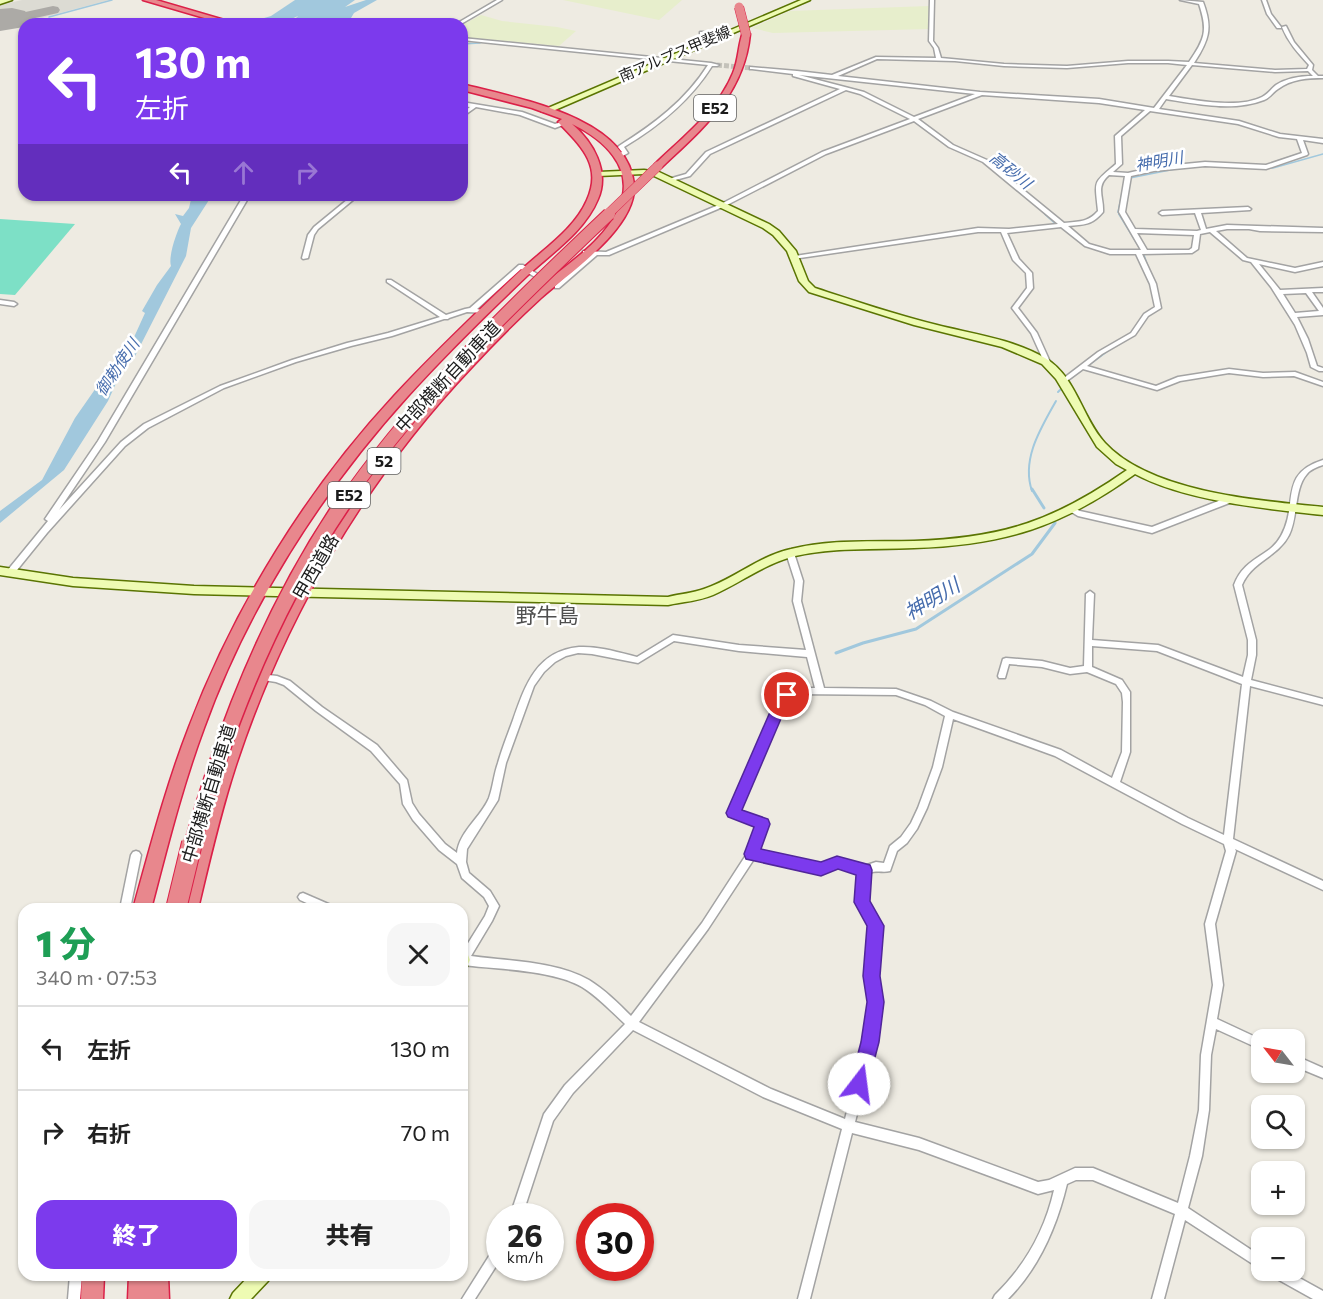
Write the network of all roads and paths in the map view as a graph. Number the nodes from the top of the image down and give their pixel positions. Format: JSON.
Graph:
{"nodes":[{"id":1,"x":9,"y":0,"type":"edge"},
{"id":2,"x":147,"y":0,"type":"edge"},
{"id":3,"x":500,"y":0,"type":"edge"},
{"id":4,"x":807,"y":0,"type":"edge"},
{"id":5,"x":932,"y":0,"type":"edge"},
{"id":6,"x":1182,"y":0,"type":"edge"},
{"id":7,"x":1264,"y":0,"type":"edge"},
{"id":8,"x":0,"y":2,"type":"edge"},
{"id":9,"x":737,"y":4,"type":"edge"},
{"id":10,"x":212,"y":18,"type":"edge"},
{"id":11,"x":468,"y":18,"type":"edge"},
{"id":12,"x":702,"y":33,"type":"dead end"},
{"id":13,"x":713,"y":38,"type":"junction"},
{"id":14,"x":468,"y":40,"type":"edge"},
{"id":15,"x":939,"y":59,"type":"junction"},
{"id":16,"x":664,"y":60,"type":"junction"},
{"id":17,"x":1191,"y":65,"type":"junction"},
{"id":18,"x":752,"y":68,"type":"tunnel mouth"},
{"id":19,"x":1309,"y":70,"type":"junction"},
{"id":20,"x":796,"y":72,"type":"junction"},
{"id":21,"x":834,"y":76,"type":"junction"},
{"id":22,"x":1320,"y":77,"type":"edge"},
{"id":23,"x":846,"y":88,"type":"junction"},
{"id":24,"x":468,"y":89,"type":"edge"},
{"id":25,"x":980,"y":93,"type":"junction"},
{"id":26,"x":1165,"y":97,"type":"junction"},
{"id":27,"x":468,"y":105,"type":"edge"},
{"id":28,"x":474,"y":106,"type":"junction"},
{"id":29,"x":468,"y":110,"type":"edge"},
{"id":30,"x":1152,"y":110,"type":"junction"},
{"id":31,"x":545,"y":111,"type":"junction"},
{"id":32,"x":915,"y":120,"type":"junction"},
{"id":33,"x":565,"y":123,"type":"junction"},
{"id":34,"x":1300,"y":139,"type":"junction"},
{"id":35,"x":1323,"y":141,"type":"edge"},
{"id":36,"x":619,"y":156,"type":"junction"},
{"id":37,"x":627,"y":172,"type":"junction"},
{"id":38,"x":1108,"y":173,"type":"junction"},
{"id":39,"x":598,"y":174,"type":"junction"},
{"id":40,"x":1128,"y":176,"type":"junction"},
{"id":41,"x":669,"y":180,"type":"junction"},
{"id":42,"x":243,"y":201,"type":"edge"},
{"id":43,"x":349,"y":201,"type":"edge"},
{"id":44,"x":723,"y":205,"type":"junction"},
{"id":45,"x":1248,"y":209,"type":"dead end"},
{"id":46,"x":1197,"y":211,"type":"junction"},
{"id":47,"x":1162,"y":213,"type":"dead end"},
{"id":48,"x":1062,"y":226,"type":"junction"},
{"id":49,"x":1003,"y":230,"type":"junction"},
{"id":50,"x":1207,"y":230,"type":"junction"},
{"id":51,"x":1323,"y":230,"type":"edge"},
{"id":52,"x":1134,"y":231,"type":"junction"},
{"id":53,"x":1197,"y":233,"type":"junction"},
{"id":54,"x":1142,"y":252,"type":"junction"},
{"id":55,"x":590,"y":253,"type":"junction"},
{"id":56,"x":305,"y":258,"type":"dead end"},
{"id":57,"x":795,"y":258,"type":"junction"},
{"id":58,"x":1254,"y":262,"type":"junction"},
{"id":59,"x":1323,"y":264,"type":"edge"},
{"id":60,"x":528,"y":270,"type":"junction"},
{"id":61,"x":389,"y":281,"type":"dead end"},
{"id":62,"x":554,"y":286,"type":"junction"},
{"id":63,"x":1307,"y":290,"type":"junction"},
{"id":64,"x":1323,"y":290,"type":"edge"},
{"id":65,"x":1277,"y":292,"type":"junction"},
{"id":66,"x":0,"y":302,"type":"edge"},
{"id":67,"x":14,"y":304,"type":"dead end"},
{"id":68,"x":478,"y":311,"type":"junction"},
{"id":69,"x":1323,"y":313,"type":"edge"},
{"id":70,"x":1292,"y":315,"type":"junction"},
{"id":71,"x":446,"y":318,"type":"junction"},
{"id":72,"x":1048,"y":364,"type":"junction"},
{"id":73,"x":1081,"y":367,"type":"junction"},
{"id":74,"x":1322,"y":370,"type":"edge"},
{"id":75,"x":1323,"y":379,"type":"edge"},
{"id":76,"x":1062,"y":382,"type":"junction"},
{"id":77,"x":1323,"y":384,"type":"edge"},
{"id":78,"x":1323,"y":462,"type":"edge"},
{"id":79,"x":1135,"y":469,"type":"junction"},
{"id":80,"x":1229,"y":500,"type":"junction"},
{"id":81,"x":1294,"y":508,"type":"junction"},
{"id":82,"x":1072,"y":510,"type":"junction"},
{"id":83,"x":1323,"y":511,"type":"edge"},
{"id":84,"x":44,"y":531,"type":"junction"},
{"id":85,"x":790,"y":553,"type":"junction"},
{"id":86,"x":4,"y":572,"type":"edge"},
{"id":87,"x":261,"y":592,"type":"junction"},
{"id":88,"x":300,"y":593,"type":"junction"},
{"id":89,"x":1090,"y":594,"type":"dead end"},
{"id":90,"x":1088,"y":643,"type":"junction"},
{"id":91,"x":811,"y":654,"type":"junction"},
{"id":92,"x":1088,"y":669,"type":"junction"},
{"id":93,"x":1002,"y":676,"type":"dead end"},
{"id":94,"x":260,"y":677,"type":"junction"},
{"id":95,"x":1246,"y":682,"type":"junction"},
{"id":96,"x":820,"y":690,"type":"junction"},
{"id":97,"x":1323,"y":702,"type":"edge"},
{"id":98,"x":951,"y":714,"type":"junction"},
{"id":99,"x":1115,"y":783,"type":"junction"},
{"id":100,"x":1228,"y":843,"type":"junction"},
{"id":101,"x":752,"y":854,"type":"junction"},
{"id":102,"x":136,"y":855,"type":"dead end"},
{"id":103,"x":461,"y":862,"type":"junction"},
{"id":104,"x":864,"y":870,"type":"junction"},
{"id":105,"x":1323,"y":886,"type":"edge"},
{"id":106,"x":303,"y":897,"type":"dead end"},
{"id":107,"x":126,"y":903,"type":"edge"},
{"id":108,"x":144,"y":903,"type":"edge"},
{"id":109,"x":178,"y":903,"type":"edge"},
{"id":110,"x":191,"y":903,"type":"edge"},
{"id":111,"x":316,"y":903,"type":"edge"},
{"id":112,"x":468,"y":951,"type":"edge"},
{"id":113,"x":468,"y":961,"type":"edge"},
{"id":114,"x":1212,"y":1022,"type":"junction"},
{"id":115,"x":632,"y":1024,"type":"junction"},
{"id":116,"x":1251,"y":1040,"type":"edge"},
{"id":117,"x":1305,"y":1065,"type":"edge"},
{"id":118,"x":1323,"y":1073,"type":"edge"},
{"id":119,"x":848,"y":1126,"type":"junction"},
{"id":120,"x":1062,"y":1182,"type":"junction"},
{"id":121,"x":520,"y":1203,"type":"edge"},
{"id":122,"x":1182,"y":1211,"type":"junction"},
{"id":123,"x":1251,"y":1257,"type":"edge"},
{"id":124,"x":486,"y":1271,"type":"edge"},
{"id":125,"x":76,"y":1281,"type":"edge"},
{"id":126,"x":93,"y":1281,"type":"edge"},
{"id":127,"x":140,"y":1281,"type":"edge"},
{"id":128,"x":157,"y":1281,"type":"edge"},
{"id":129,"x":256,"y":1281,"type":"edge"},
{"id":130,"x":1292,"y":1281,"type":"edge"},
{"id":131,"x":1323,"y":1298,"type":"edge"},
{"id":132,"x":74,"y":1299,"type":"edge"},
{"id":133,"x":92,"y":1299,"type":"edge"},
{"id":134,"x":139,"y":1299,"type":"edge"},
{"id":135,"x":158,"y":1299,"type":"edge"},
{"id":136,"x":239,"y":1299,"type":"edge"},
{"id":137,"x":468,"y":1299,"type":"edge"},
{"id":138,"x":804,"y":1299,"type":"edge"},
{"id":139,"x":999,"y":1299,"type":"edge"},
{"id":140,"x":1158,"y":1299,"type":"edge"}],
"edges":[{"from":1,"to":8,"type":"street"},
{"from":2,"to":10,"type":"highway"},
{"from":3,"to":11,"type":"street"},
{"from":4,"to":13,"type":"street","name":"南アルプス甲斐線"},
{"from":5,"to":15,"type":"street"},
{"from":6,"to":17,"type":"street"},
{"from":7,"to":19,"type":"street"},
{"from":9,"to":109,"type":"highway","name":"中部横断自動車道","number":"E52","bridge":true},
{"from":12,"to":13,"type":"street"},
{"from":13,"to":16,"type":"street","name":"南アルプス甲斐線"},
{"from":14,"to":16,"type":"street"},
{"from":15,"to":17,"type":"street"},
{"from":15,"to":21,"type":"street"},
{"from":16,"to":31,"type":"street","name":"南アルプス甲斐線"},
{"from":16,"to":36,"type":"street"},
{"from":17,"to":19,"type":"street"},
{"from":17,"to":26,"type":"street"},
{"from":18,"to":20,"type":"street"},
{"from":19,"to":22,"type":"street"},
{"from":20,"to":21,"type":"street"},
{"from":20,"to":23,"type":"street"},
{"from":21,"to":25,"type":"street"},
{"from":22,"to":26,"type":"street"},
{"from":23,"to":32,"type":"street"},
{"from":23,"to":41,"type":"street"},
{"from":24,"to":31,"type":"highway"},
{"from":25,"to":30,"type":"street"},
{"from":25,"to":32,"type":"street"},
{"from":26,"to":30,"type":"street"},
{"from":27,"to":28,"type":"street"},
{"from":28,"to":29,"type":"street"},
{"from":28,"to":33,"type":"street"},
{"from":30,"to":34,"type":"street"},
{"from":30,"to":38,"type":"street"},
{"from":31,"to":33,"type":"highway"},
{"from":31,"to":36,"type":"highway"},
{"from":32,"to":44,"type":"street"},
{"from":32,"to":48,"type":"street"},
{"from":33,"to":39,"type":"highway"},
{"from":34,"to":35,"type":"street"},
{"from":34,"to":40,"type":"street"},
{"from":36,"to":37,"type":"highway"},
{"from":37,"to":39,"type":"street"},
{"from":37,"to":41,"type":"street"},
{"from":37,"to":55,"type":"highway","name":"甲西道路","number":"52"},
{"from":38,"to":40,"type":"street"},
{"from":38,"to":48,"type":"street"},
{"from":39,"to":60,"type":"highway","name":"甲西道路","number":"52"},
{"from":40,"to":52,"type":"street"},
{"from":41,"to":44,"type":"street"},
{"from":42,"to":84,"type":"street"},
{"from":43,"to":56,"type":"street"},
{"from":44,"to":55,"type":"street"},
{"from":44,"to":57,"type":"street"},
{"from":45,"to":46,"type":"street"},
{"from":46,"to":47,"type":"street"},
{"from":46,"to":50,"type":"street"},
{"from":48,"to":49,"type":"street"},
{"from":48,"to":54,"type":"street"},
{"from":49,"to":57,"type":"street"},
{"from":49,"to":72,"type":"street"},
{"from":50,"to":51,"type":"street"},
{"from":50,"to":53,"type":"street"},
{"from":50,"to":58,"type":"street"},
{"from":52,"to":53,"type":"street"},
{"from":52,"to":54,"type":"street"},
{"from":53,"to":54,"type":"street"},
{"from":54,"to":73,"type":"street"},
{"from":55,"to":62,"type":"highway","name":"甲西道路","number":"52"},
{"from":57,"to":72,"type":"street"},
{"from":58,"to":59,"type":"street"},
{"from":58,"to":65,"type":"street"},
{"from":60,"to":62,"type":"street"},
{"from":60,"to":68,"type":"highway","name":"甲西道路","number":"52"},
{"from":61,"to":71,"type":"street"},
{"from":62,"to":88,"type":"highway","name":"甲西道路","number":"52"},
{"from":63,"to":64,"type":"street"},
{"from":63,"to":65,"type":"street"},
{"from":63,"to":69,"type":"street"},
{"from":65,"to":70,"type":"street"},
{"from":66,"to":67,"type":"street"},
{"from":68,"to":71,"type":"street"},
{"from":68,"to":87,"type":"highway","name":"甲西道路","number":"52"},
{"from":69,"to":70,"type":"street"},
{"from":70,"to":74,"type":"street"},
{"from":71,"to":84,"type":"street"},
{"from":72,"to":76,"type":"street"},
{"from":73,"to":76,"type":"street"},
{"from":73,"to":77,"type":"street"},
{"from":74,"to":75,"type":"street"},
{"from":76,"to":79,"type":"street"},
{"from":78,"to":81,"type":"street"},
{"from":79,"to":80,"type":"street"},
{"from":79,"to":82,"type":"street"},
{"from":80,"to":81,"type":"street"},
{"from":80,"to":82,"type":"street"},
{"from":81,"to":83,"type":"street"},
{"from":81,"to":95,"type":"street"},
{"from":82,"to":85,"type":"street"},
{"from":84,"to":86,"type":"street"},
{"from":85,"to":88,"type":"street"},
{"from":85,"to":91,"type":"street"},
{"from":86,"to":87,"type":"street"},
{"from":87,"to":88,"type":"street"},
{"from":87,"to":108,"type":"highway","name":"甲西道路","number":"52"},
{"from":88,"to":94,"type":"highway","name":"甲西道路","number":"52"},
{"from":89,"to":90,"type":"street"},
{"from":90,"to":92,"type":"street"},
{"from":90,"to":95,"type":"street"},
{"from":91,"to":96,"type":"street"},
{"from":91,"to":103,"type":"street"},
{"from":92,"to":93,"type":"street"},
{"from":92,"to":99,"type":"street"},
{"from":94,"to":103,"type":"street"},
{"from":94,"to":110,"type":"highway","name":"甲西道路","number":"52"},
{"from":95,"to":97,"type":"street"},
{"from":95,"to":100,"type":"street"},
{"from":96,"to":98,"type":"street"},
{"from":96,"to":101,"type":"street"},
{"from":98,"to":99,"type":"street"},
{"from":98,"to":104,"type":"street"},
{"from":99,"to":100,"type":"street"},
{"from":100,"to":105,"type":"street"},
{"from":100,"to":114,"type":"street"},
{"from":101,"to":104,"type":"street"},
{"from":101,"to":115,"type":"street"},
{"from":102,"to":107,"type":"street"},
{"from":103,"to":112,"type":"street"},
{"from":104,"to":119,"type":"street"},
{"from":106,"to":111,"type":"street"},
{"from":113,"to":115,"type":"street"},
{"from":114,"to":116,"type":"street"},
{"from":114,"to":122,"type":"street"},
{"from":115,"to":119,"type":"street"},
{"from":115,"to":121,"type":"street"},
{"from":117,"to":118,"type":"street"},
{"from":119,"to":120,"type":"street"},
{"from":119,"to":138,"type":"street"},
{"from":120,"to":122,"type":"street"},
{"from":120,"to":139,"type":"street"},
{"from":122,"to":123,"type":"street"},
{"from":122,"to":140,"type":"street"},
{"from":124,"to":137,"type":"street"},
{"from":125,"to":132,"type":"street"},
{"from":126,"to":133,"type":"highway"},
{"from":127,"to":134,"type":"highway"},
{"from":128,"to":135,"type":"highway"},
{"from":129,"to":136,"type":"street"},
{"from":130,"to":131,"type":"street"}]}
